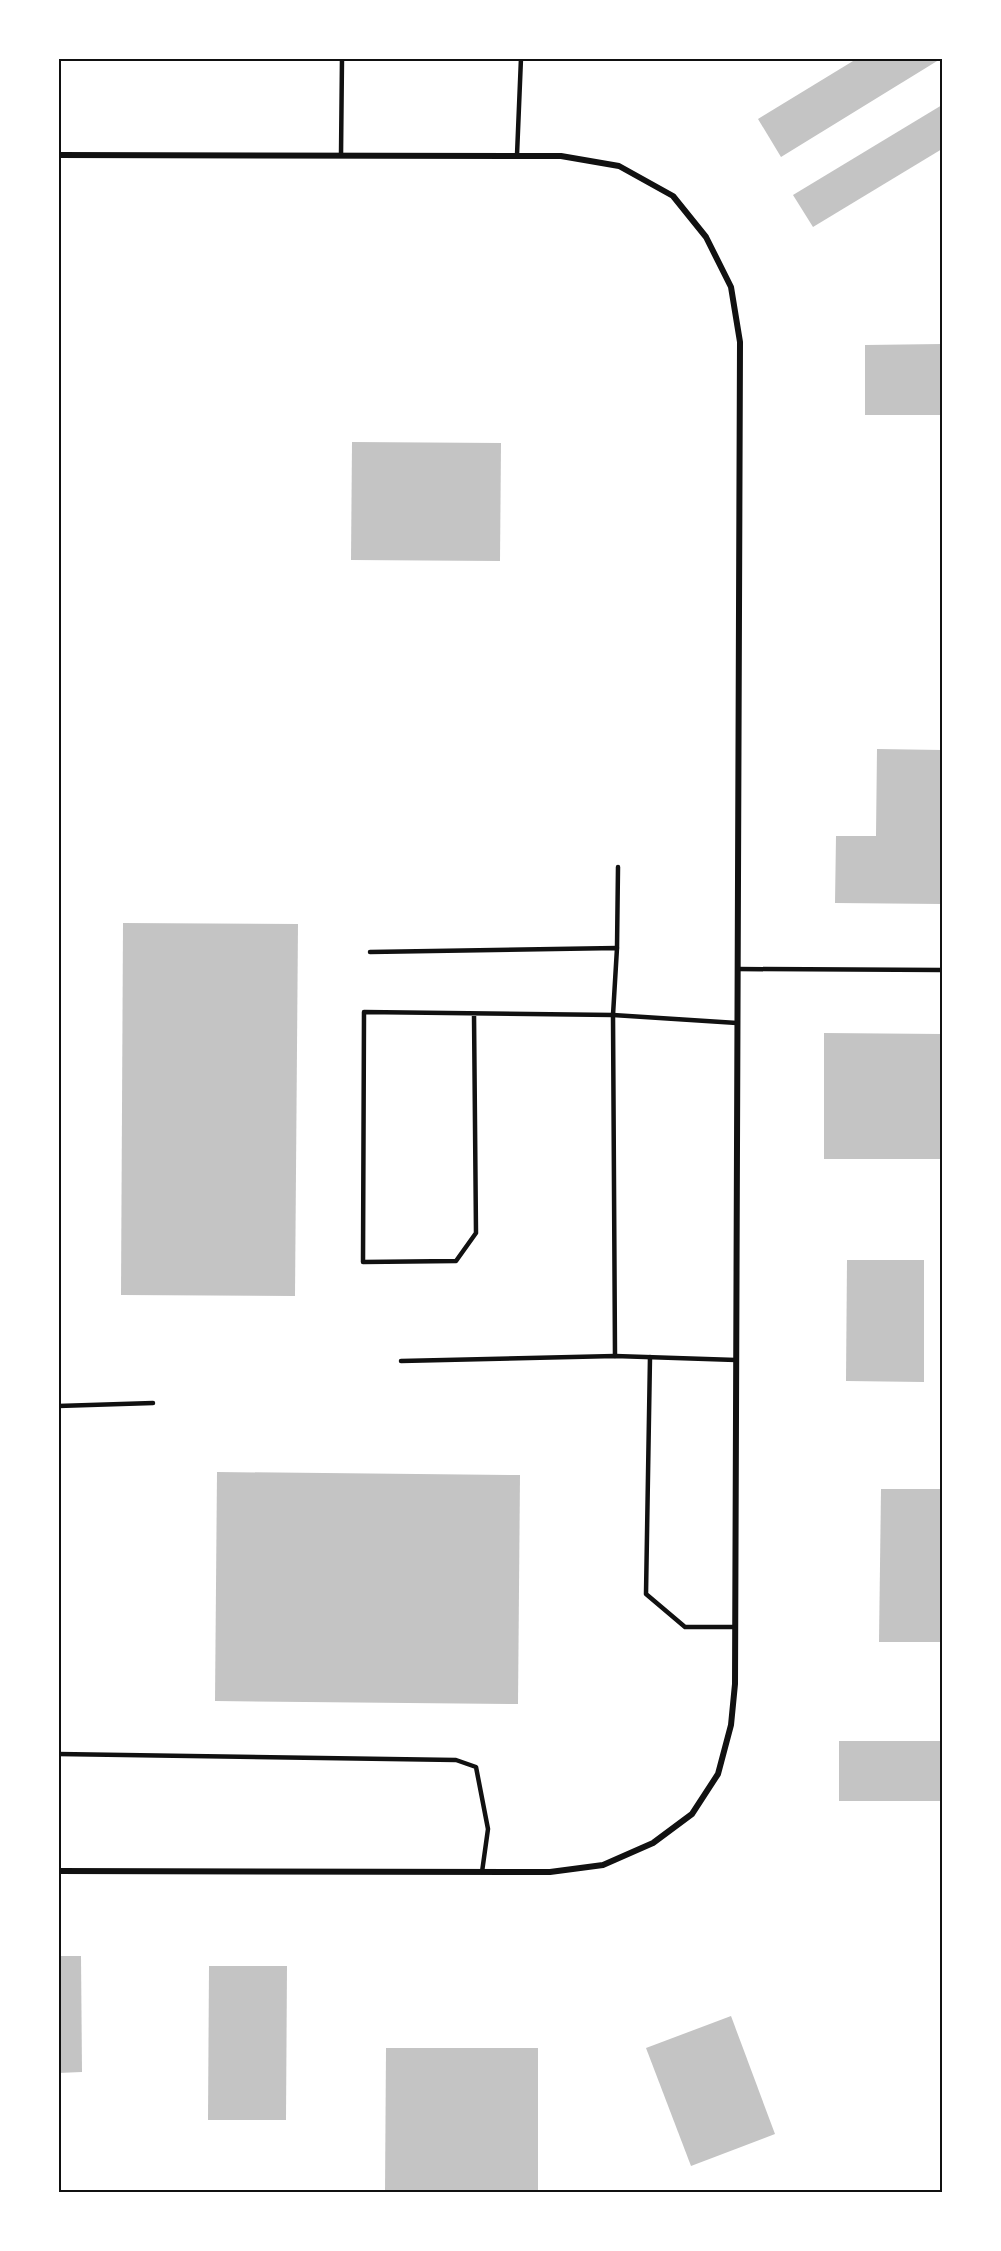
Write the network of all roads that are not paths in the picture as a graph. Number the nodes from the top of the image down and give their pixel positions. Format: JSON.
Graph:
{"nodes":[{"id":1,"x":342,"y":58,"type":"edge"},
{"id":2,"x":521,"y":58,"type":"edge"},
{"id":3,"x":58,"y":155,"type":"edge"},
{"id":4,"x":341,"y":155,"type":"junction"},
{"id":5,"x":517,"y":155,"type":"junction"},
{"id":6,"x":618,"y":867,"type":"dead end"},
{"id":7,"x":617,"y":948,"type":"junction"},
{"id":8,"x":370,"y":952,"type":"dead end"},
{"id":9,"x":738,"y":969,"type":"junction"},
{"id":10,"x":942,"y":970,"type":"edge"},
{"id":11,"x":474,"y":1014,"type":"junction"},
{"id":12,"x":613,"y":1015,"type":"junction"},
{"id":13,"x":737,"y":1023,"type":"junction"},
{"id":14,"x":615,"y":1356,"type":"junction"},
{"id":15,"x":650,"y":1357,"type":"junction"},
{"id":16,"x":736,"y":1359,"type":"junction"},
{"id":17,"x":401,"y":1361,"type":"dead end"},
{"id":18,"x":153,"y":1402,"type":"dead end"},
{"id":19,"x":58,"y":1406,"type":"edge"},
{"id":20,"x":735,"y":1627,"type":"junction"},
{"id":21,"x":58,"y":1754,"type":"edge"},
{"id":22,"x":58,"y":1870,"type":"edge"},
{"id":23,"x":482,"y":1872,"type":"junction"}],
"edges":[{"from":1,"to":4,"type":"lane"},
{"from":2,"to":5,"type":"lane"},
{"from":3,"to":4,"type":"street"},
{"from":4,"to":5,"type":"street"},
{"from":5,"to":9,"type":"street"},
{"from":6,"to":7,"type":"lane"},
{"from":7,"to":8,"type":"lane"},
{"from":7,"to":12,"type":"lane"},
{"from":9,"to":10,"type":"lane"},
{"from":9,"to":13,"type":"street"},
{"from":11,"to":11,"type":"lane"},
{"from":11,"to":12,"type":"lane"},
{"from":12,"to":13,"type":"lane"},
{"from":12,"to":14,"type":"lane"},
{"from":13,"to":16,"type":"street"},
{"from":14,"to":15,"type":"lane"},
{"from":14,"to":17,"type":"lane"},
{"from":15,"to":16,"type":"lane"},
{"from":15,"to":20,"type":"lane"},
{"from":16,"to":20,"type":"street"},
{"from":18,"to":19,"type":"lane"},
{"from":20,"to":23,"type":"street"},
{"from":21,"to":23,"type":"lane"},
{"from":22,"to":23,"type":"street"}]}
